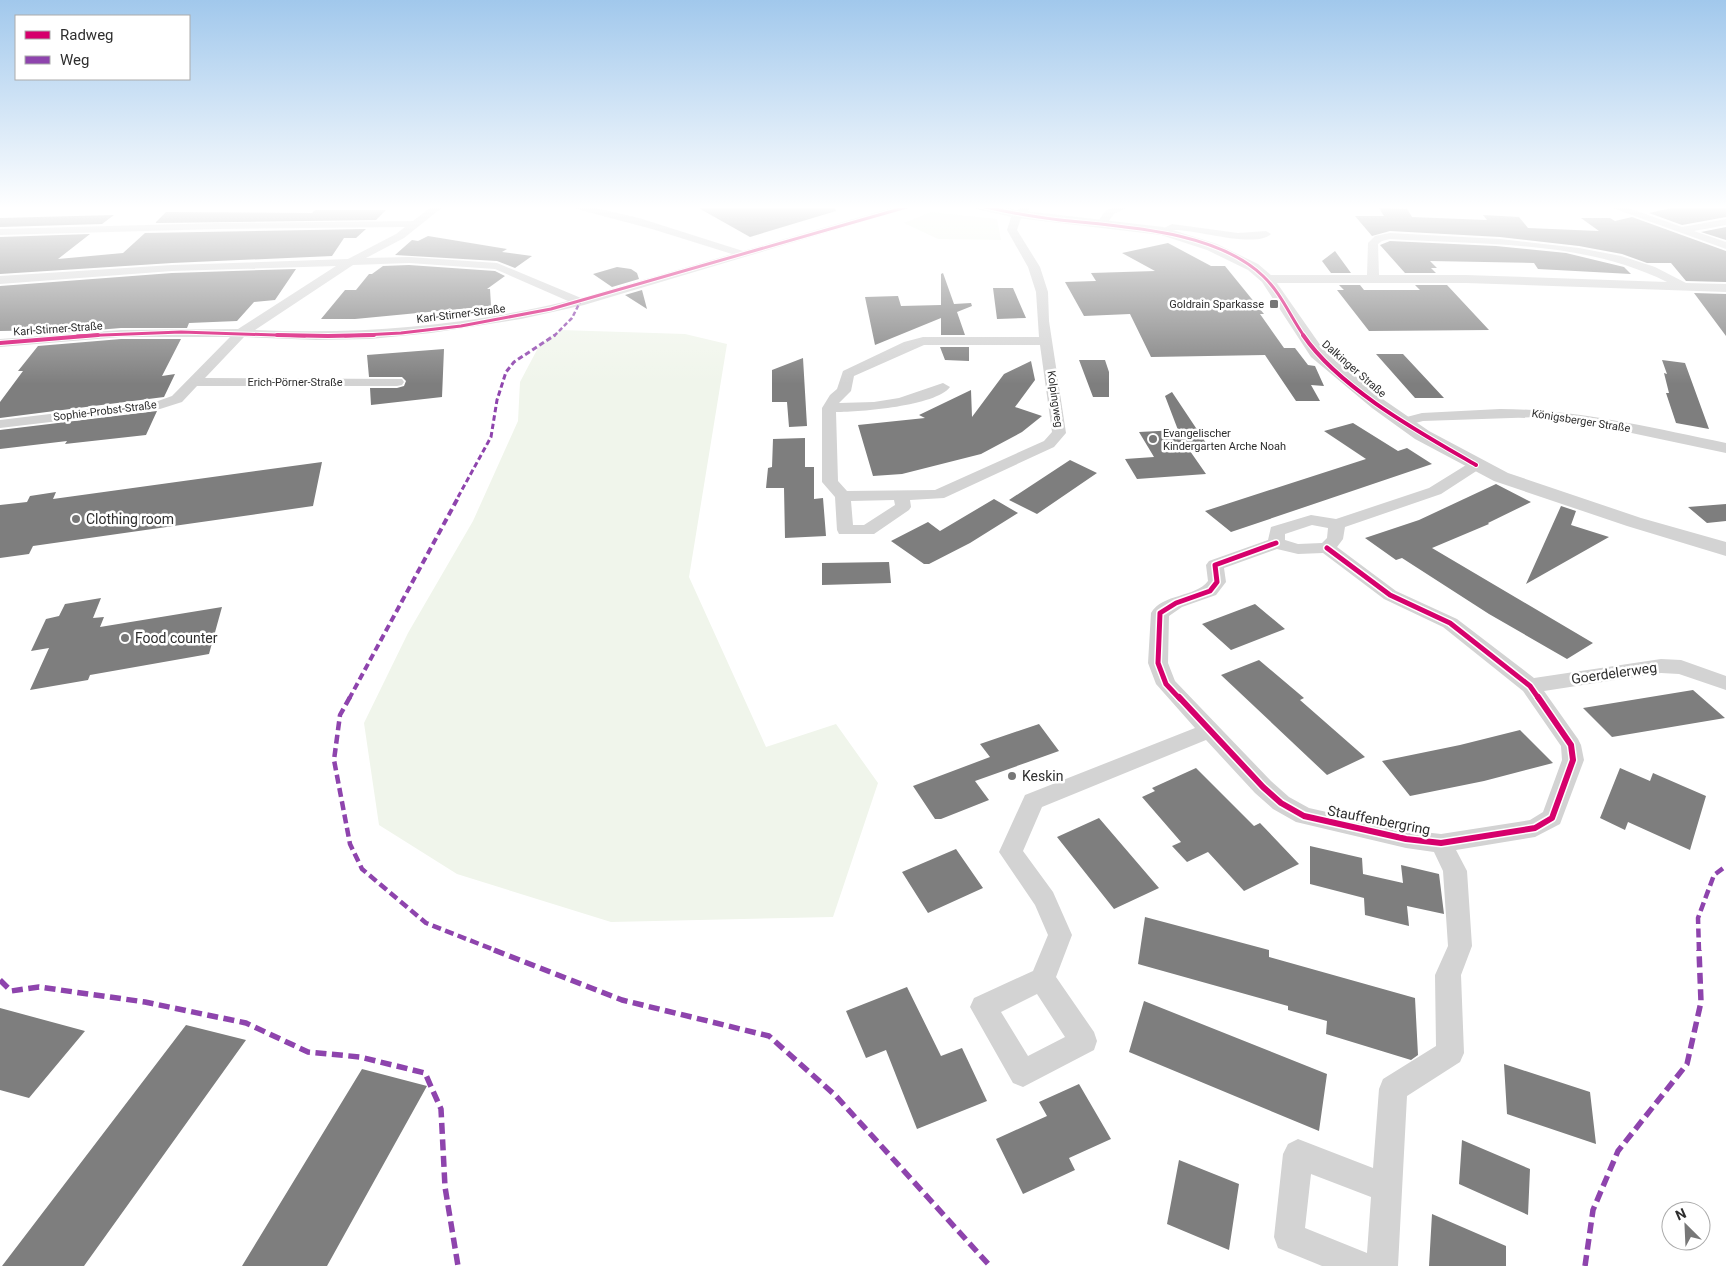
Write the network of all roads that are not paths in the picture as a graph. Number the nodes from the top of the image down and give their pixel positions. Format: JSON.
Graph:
{"nodes":[{"id":1,"x":259,"y":265,"type":"edge"},
{"id":2,"x":345,"y":265,"type":"edge"},
{"id":3,"x":485,"y":265,"type":"edge"},
{"id":4,"x":704,"y":265,"type":"edge"},
{"id":5,"x":1033,"y":265,"type":"edge"},
{"id":6,"x":1249,"y":265,"type":"edge"},
{"id":7,"x":1372,"y":265,"type":"edge"},
{"id":8,"x":1638,"y":265,"type":"edge"},
{"id":9,"x":1372,"y":278,"type":"junction"},
{"id":10,"x":1267,"y":279,"type":"junction"},
{"id":11,"x":0,"y":280,"type":"edge"},
{"id":12,"x":1683,"y":287,"type":"junction"},
{"id":13,"x":1726,"y":288,"type":"edge"},
{"id":14,"x":580,"y":302,"type":"junction"},
{"id":15,"x":241,"y":333,"type":"junction"},
{"id":16,"x":1046,"y":341,"type":"junction"},
{"id":17,"x":0,"y":343,"type":"edge"},
{"id":18,"x":194,"y":382,"type":"junction"},
{"id":19,"x":397,"y":382,"type":"dead end"},
{"id":20,"x":943,"y":387,"type":"dead end"},
{"id":21,"x":829,"y":408,"type":"junction"},
{"id":22,"x":1404,"y":422,"type":"junction"},
{"id":23,"x":0,"y":424,"type":"edge"},
{"id":24,"x":1726,"y":448,"type":"edge"},
{"id":25,"x":1476,"y":465,"type":"junction"},
{"id":26,"x":843,"y":496,"type":"junction"},
{"id":27,"x":902,"y":496,"type":"junction"},
{"id":28,"x":1337,"y":524,"type":"junction"},
{"id":29,"x":1276,"y":543,"type":"junction"},
{"id":30,"x":1327,"y":548,"type":"junction"},
{"id":31,"x":1726,"y":549,"type":"edge"},
{"id":32,"x":1726,"y":683,"type":"edge"},
{"id":33,"x":1530,"y":686,"type":"junction"},
{"id":34,"x":1208,"y":731,"type":"junction"},
{"id":35,"x":1441,"y":843,"type":"junction"},
{"id":36,"x":1042,"y":979,"type":"dead end"},
{"id":37,"x":1386,"y":1188,"type":"junction"},
{"id":38,"x":1361,"y":1266,"type":"edge"},
{"id":39,"x":1382,"y":1266,"type":"edge"}],
"edges":[{"from":1,"to":11,"type":"street"},
{"from":2,"to":15,"type":"street","name":"Sophie-Probst-Straße"},
{"from":3,"to":14,"type":"street"},
{"from":4,"to":14,"type":"street","name":"Karl-Stirner-Straße"},
{"from":5,"to":16,"type":"street","name":"Kolpingweg"},
{"from":6,"to":10,"type":"street","name":"Dalkinger Straße"},
{"from":7,"to":9,"type":"street"},
{"from":8,"to":12,"type":"street"},
{"from":9,"to":10,"type":"street"},
{"from":9,"to":12,"type":"street"},
{"from":10,"to":22,"type":"street","name":"Dalkinger Straße"},
{"from":12,"to":13,"type":"street"},
{"from":14,"to":15,"type":"street","name":"Karl-Stirner-Straße"},
{"from":15,"to":17,"type":"street","name":"Karl-Stirner-Straße"},
{"from":15,"to":18,"type":"street","name":"Sophie-Probst-Straße"},
{"from":16,"to":21,"type":"street"},
{"from":16,"to":27,"type":"street","name":"Kolpingweg"},
{"from":18,"to":19,"type":"street","name":"Erich-Pörner-Straße"},
{"from":18,"to":23,"type":"street","name":"Sophie-Probst-Straße"},
{"from":20,"to":21,"type":"street"},
{"from":21,"to":26,"type":"street"},
{"from":22,"to":24,"type":"street","name":"Königsberger Straße"},
{"from":22,"to":25,"type":"street","name":"Dalkinger Straße"},
{"from":25,"to":28,"type":"street"},
{"from":25,"to":31,"type":"street","name":"Dalkinger Straße"},
{"from":26,"to":27,"type":"street","name":"Kolpingweg"},
{"from":26,"to":27,"type":"street"},
{"from":28,"to":29,"type":"street"},
{"from":28,"to":30,"type":"street"},
{"from":29,"to":30,"type":"street"},
{"from":29,"to":34,"type":"street","name":"Stauffenbergring"},
{"from":30,"to":33,"type":"street","name":"Stauffenbergring"},
{"from":32,"to":33,"type":"street","name":"Goerdelerweg"},
{"from":33,"to":35,"type":"street","name":"Stauffenbergring"},
{"from":34,"to":35,"type":"street","name":"Stauffenbergring"},
{"from":34,"to":36,"type":"street"},
{"from":35,"to":37,"type":"street"},
{"from":37,"to":38,"type":"street"},
{"from":37,"to":39,"type":"street"}]}
